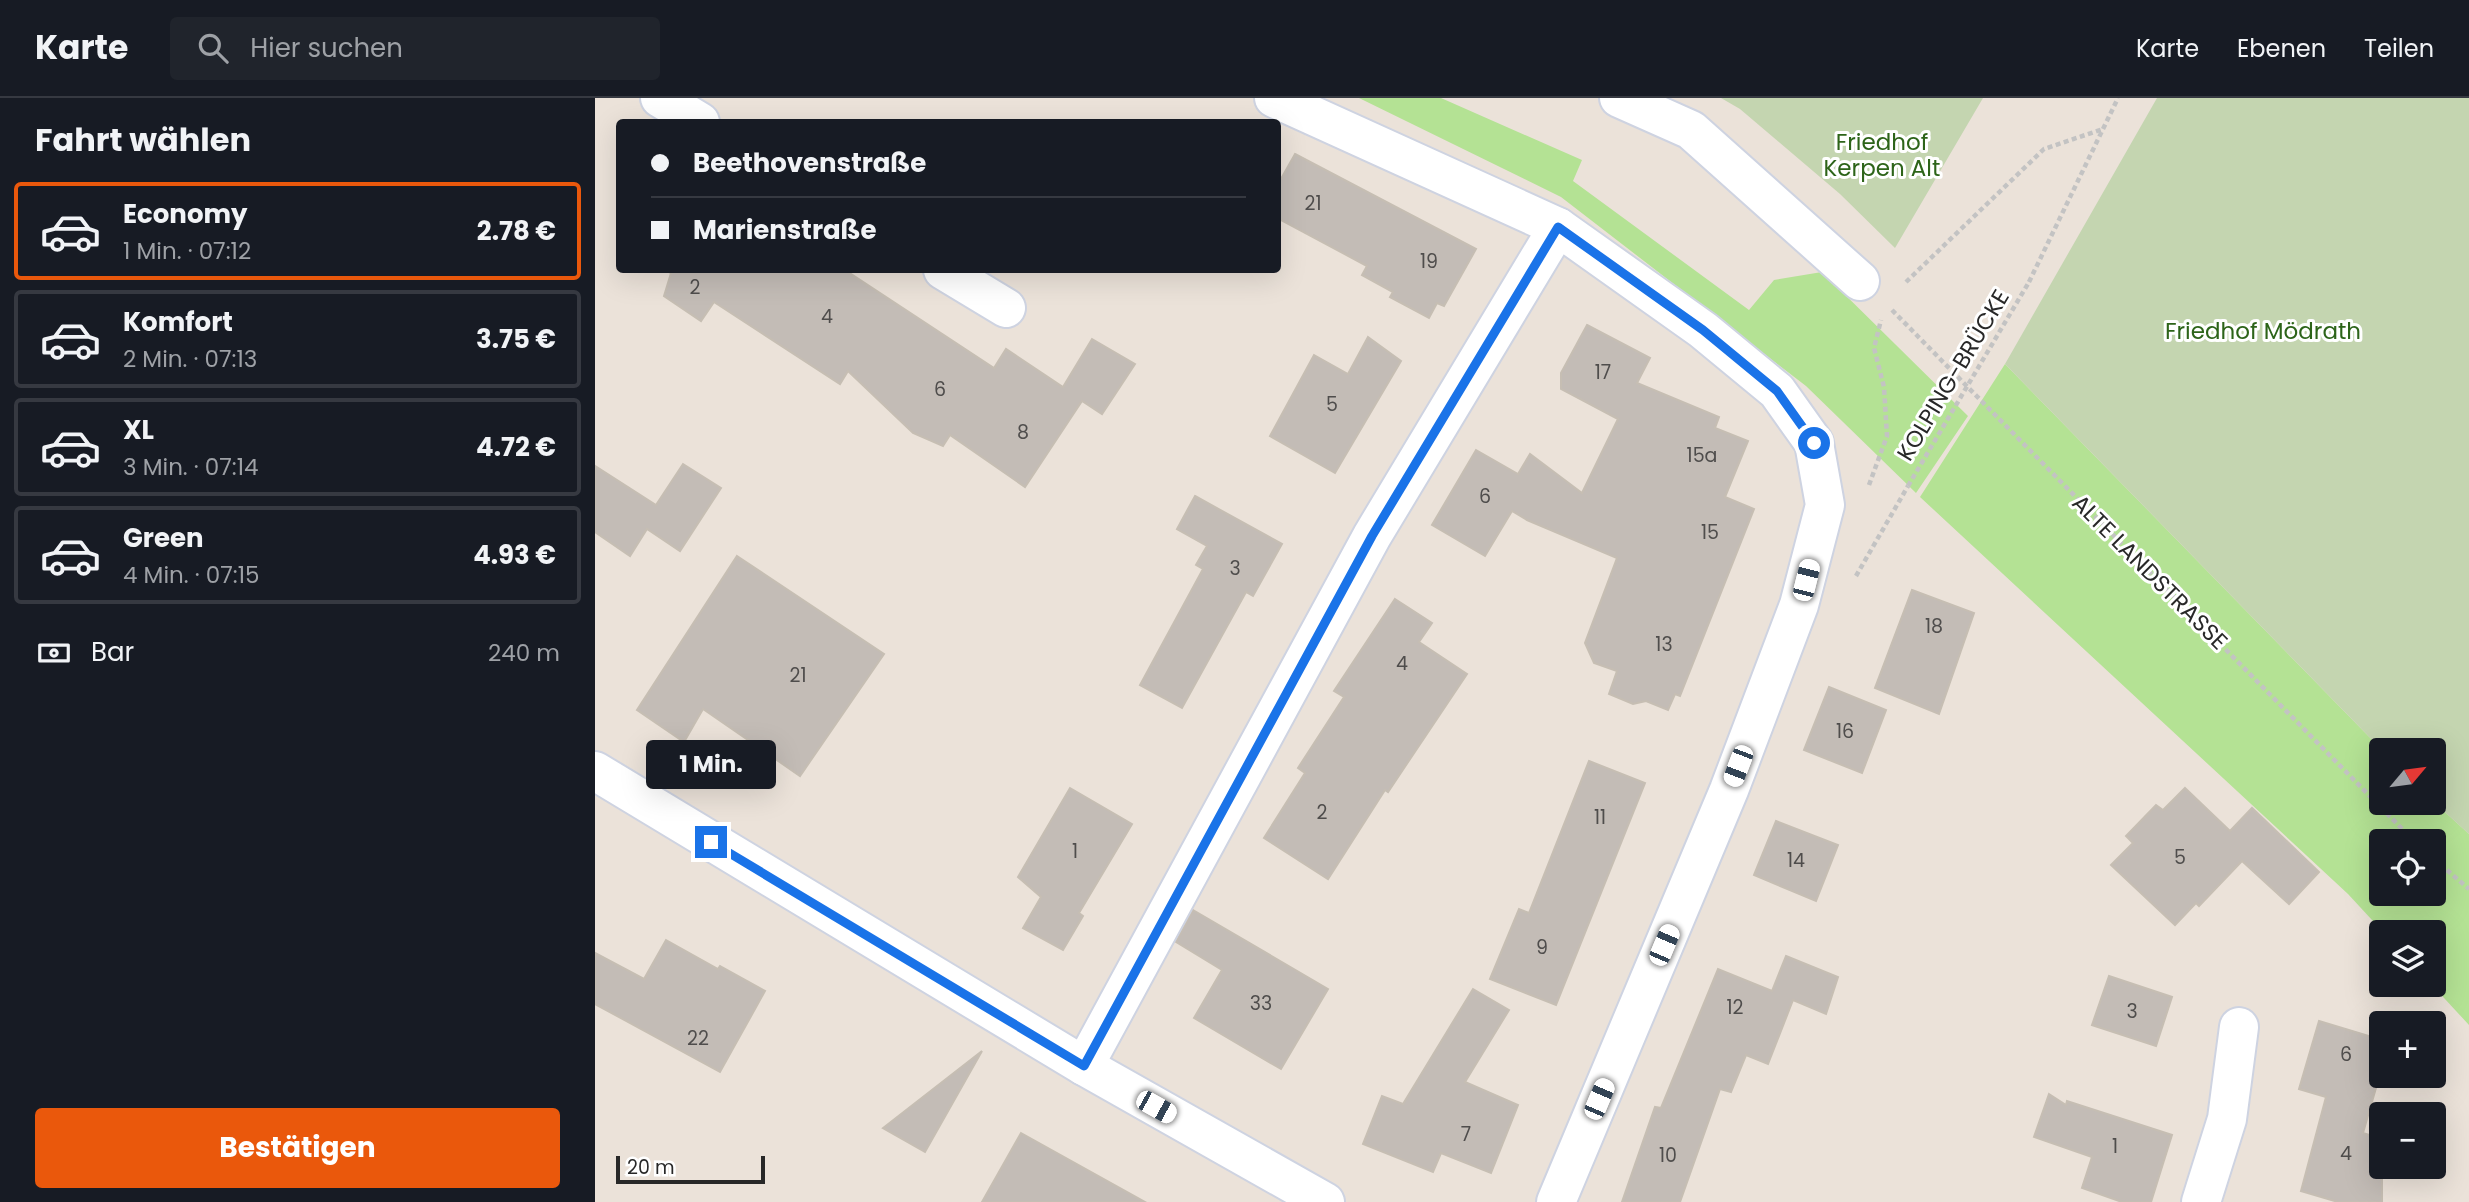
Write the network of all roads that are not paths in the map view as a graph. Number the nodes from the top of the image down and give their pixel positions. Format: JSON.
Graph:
{"nodes":[{"id":1,"x":660,"y":98,"type":"edge"},
{"id":2,"x":1274,"y":98,"type":"edge"},
{"id":3,"x":1619,"y":98,"type":"edge"},
{"id":4,"x":695,"y":119,"type":"edge"},
{"id":5,"x":1558,"y":227,"type":"junction"},
{"id":6,"x":948,"y":273,"type":"edge"},
{"id":7,"x":1873,"y":292,"type":"road end"},
{"id":8,"x":1006,"y":308,"type":"dead end"},
{"id":9,"x":595,"y":771,"type":"edge"},
{"id":10,"x":2239,"y":1027,"type":"dead end"},
{"id":11,"x":1084,"y":1066,"type":"junction"},
{"id":12,"x":1325,"y":1202,"type":"edge"},
{"id":13,"x":1556,"y":1202,"type":"edge"},
{"id":14,"x":2201,"y":1202,"type":"edge"}],
"edges":[{"from":1,"to":4,"type":"street"},
{"from":2,"to":5,"type":"street"},
{"from":3,"to":7,"type":"street"},
{"from":5,"to":11,"type":"street"},
{"from":5,"to":13,"type":"street"},
{"from":6,"to":8,"type":"street"},
{"from":9,"to":11,"type":"street"},
{"from":10,"to":14,"type":"street"},
{"from":11,"to":12,"type":"street"}]}
